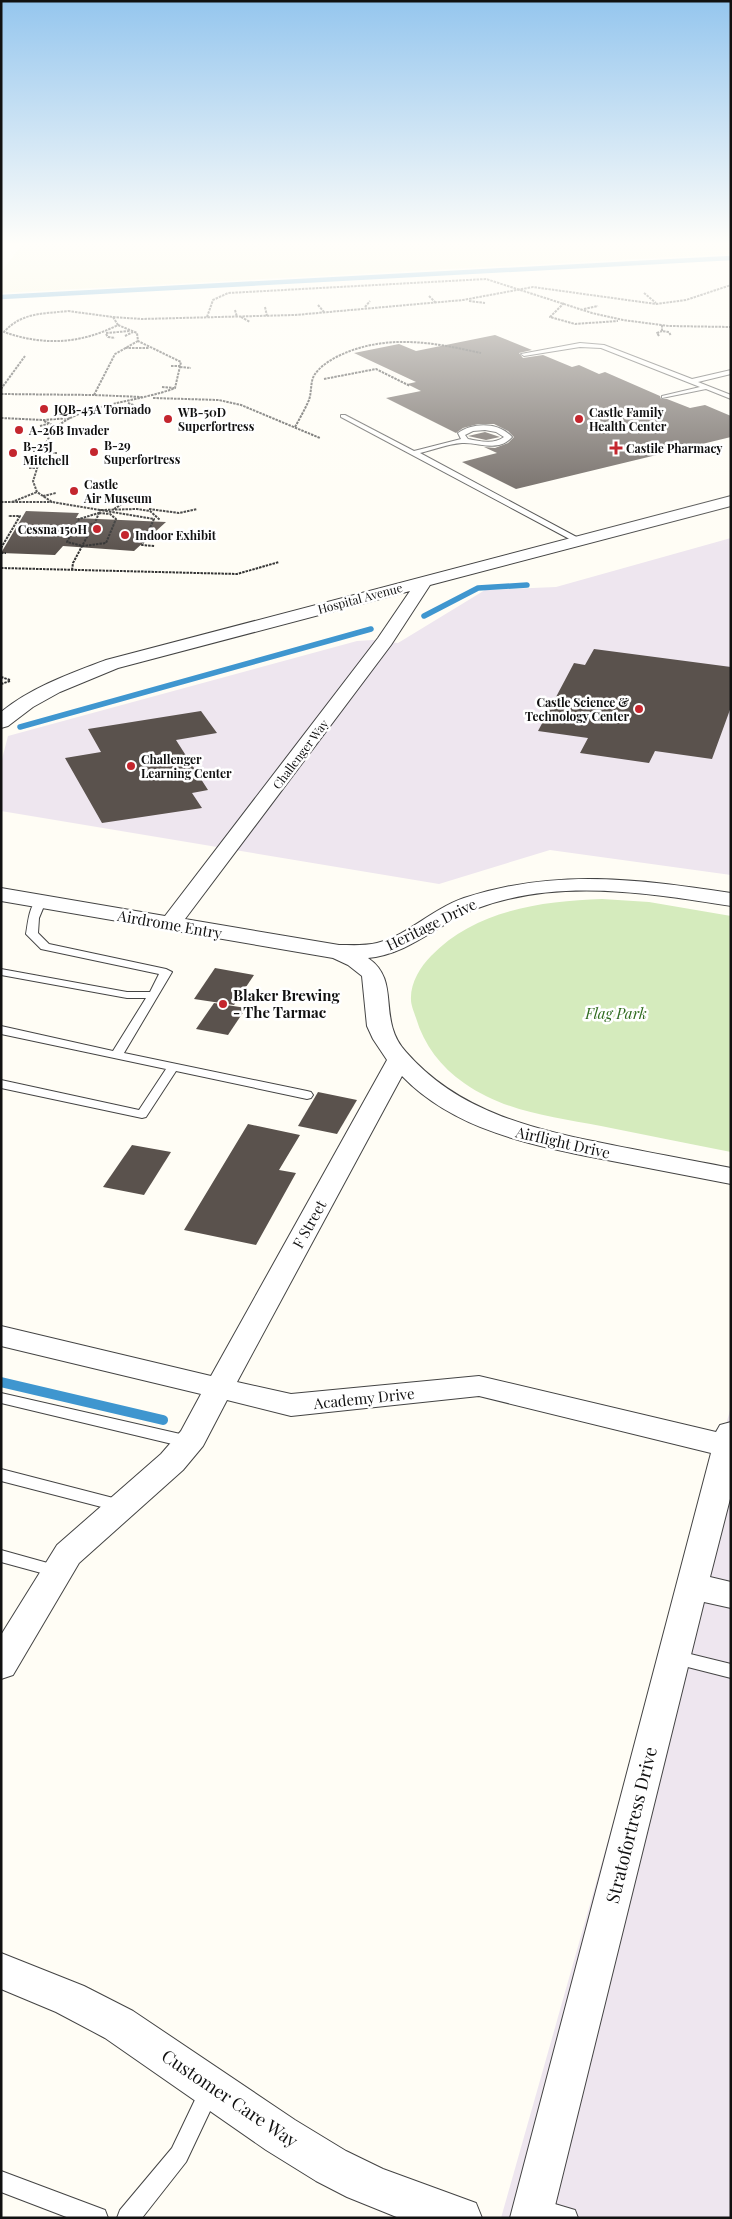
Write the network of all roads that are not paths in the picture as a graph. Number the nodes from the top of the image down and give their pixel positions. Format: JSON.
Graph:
{"nodes":[{"id":1,"x":576,"y":346,"type":"edge"},
{"id":2,"x":596,"y":346,"type":"edge"},
{"id":3,"x":524,"y":354,"type":"dead end"},
{"id":4,"x":731,"y":372,"type":"edge"},
{"id":5,"x":692,"y":381,"type":"junction"},
{"id":6,"x":708,"y":387,"type":"junction"},
{"id":7,"x":664,"y":397,"type":"dead end"},
{"id":8,"x":731,"y":397,"type":"edge"},
{"id":9,"x":343,"y":416,"type":"dead end"},
{"id":10,"x":466,"y":441,"type":"junction"},
{"id":11,"x":413,"y":453,"type":"junction"},
{"id":12,"x":731,"y":501,"type":"edge"},
{"id":13,"x":580,"y":541,"type":"junction"},
{"id":14,"x":424,"y":582,"type":"junction"},
{"id":15,"x":1,"y":722,"type":"edge"},
{"id":16,"x":1,"y":894,"type":"edge"},
{"id":17,"x":731,"y":900,"type":"edge"},
{"id":18,"x":41,"y":901,"type":"junction"},
{"id":19,"x":170,"y":924,"type":"junction"},
{"id":20,"x":339,"y":952,"type":"junction"},
{"id":21,"x":1,"y":972,"type":"edge"},
{"id":22,"x":154,"y":995,"type":"junction"},
{"id":23,"x":1,"y":1030,"type":"edge"},
{"id":24,"x":117,"y":1054,"type":"junction"},
{"id":25,"x":399,"y":1059,"type":"junction"},
{"id":26,"x":173,"y":1067,"type":"junction"},
{"id":27,"x":1,"y":1084,"type":"edge"},
{"id":28,"x":307,"y":1095,"type":"dead end"},
{"id":29,"x":731,"y":1176,"type":"edge"},
{"id":30,"x":1,"y":1336,"type":"edge"},
{"id":31,"x":220,"y":1388,"type":"junction"},
{"id":32,"x":1,"y":1398,"type":"edge"},
{"id":33,"x":729,"y":1439,"type":"edge"},
{"id":34,"x":189,"y":1442,"type":"junction"},
{"id":35,"x":1,"y":1475,"type":"edge"},
{"id":36,"x":121,"y":1506,"type":"junction"},
{"id":37,"x":1,"y":1556,"type":"edge"},
{"id":38,"x":56,"y":1571,"type":"junction"},
{"id":39,"x":692,"y":1586,"type":"junction"},
{"id":40,"x":731,"y":1595,"type":"edge"},
{"id":41,"x":5,"y":1652,"type":"edge"},
{"id":42,"x":674,"y":1657,"type":"junction"},
{"id":43,"x":731,"y":1671,"type":"edge"},
{"id":44,"x":1,"y":1971,"type":"edge"},
{"id":45,"x":212,"y":2086,"type":"junction"},
{"id":46,"x":1,"y":2181,"type":"edge"},
{"id":47,"x":532,"y":2213,"type":"edge"},
{"id":48,"x":97,"y":2218,"type":"edge"},
{"id":49,"x":128,"y":2218,"type":"edge"},
{"id":50,"x":461,"y":2218,"type":"edge"},
{"id":51,"x":567,"y":2218,"type":"edge"}],
"edges":[{"from":1,"to":3,"type":"lane"},
{"from":2,"to":5,"type":"lane"},
{"from":4,"to":5,"type":"lane"},
{"from":5,"to":6,"type":"lane"},
{"from":6,"to":7,"type":"lane"},
{"from":6,"to":8,"type":"lane"},
{"from":9,"to":11,"type":"lane"},
{"from":10,"to":10,"type":"lane"},
{"from":10,"to":11,"type":"lane"},
{"from":11,"to":13,"type":"lane"},
{"from":12,"to":13,"type":"street","name":"Hospital Avenue"},
{"from":13,"to":14,"type":"street","name":"Hospital Avenue"},
{"from":14,"to":15,"type":"street","name":"Hospital Avenue"},
{"from":14,"to":19,"type":"street","name":"Challenger Way"},
{"from":16,"to":18,"type":"street","name":"Airdrome Entry"},
{"from":17,"to":20,"type":"street","name":"Heritage Drive"},
{"from":18,"to":19,"type":"street","name":"Airdrome Entry"},
{"from":18,"to":22,"type":"lane"},
{"from":19,"to":20,"type":"street","name":"Airdrome Entry"},
{"from":20,"to":25,"type":"street","name":"Airflight Drive"},
{"from":21,"to":22,"type":"lane"},
{"from":22,"to":24,"type":"lane"},
{"from":23,"to":24,"type":"lane"},
{"from":24,"to":26,"type":"lane"},
{"from":25,"to":29,"type":"street","name":"Airflight Drive"},
{"from":25,"to":31,"type":"street","name":"F Street"},
{"from":26,"to":27,"type":"lane"},
{"from":26,"to":28,"type":"lane"},
{"from":30,"to":31,"type":"street","name":"Academy Drive"},
{"from":31,"to":33,"type":"street","name":"Academy Drive"},
{"from":31,"to":34,"type":"street","name":"F Street"},
{"from":32,"to":34,"type":"lane"},
{"from":33,"to":39,"type":"street","name":"Stratofortress Drive"},
{"from":34,"to":36,"type":"street","name":"F Street"},
{"from":35,"to":36,"type":"lane"},
{"from":36,"to":38,"type":"street","name":"F Street"},
{"from":37,"to":38,"type":"lane"},
{"from":38,"to":41,"type":"street","name":"F Street"},
{"from":39,"to":40,"type":"street"},
{"from":39,"to":42,"type":"street","name":"Stratofortress Drive"},
{"from":42,"to":43,"type":"lane"},
{"from":42,"to":47,"type":"street","name":"Stratofortress Drive"},
{"from":44,"to":45,"type":"street","name":"Customer Care Way"},
{"from":45,"to":49,"type":"lane"},
{"from":45,"to":50,"type":"street","name":"Customer Care Way"},
{"from":46,"to":48,"type":"lane"},
{"from":47,"to":51,"type":"lane"}]}
